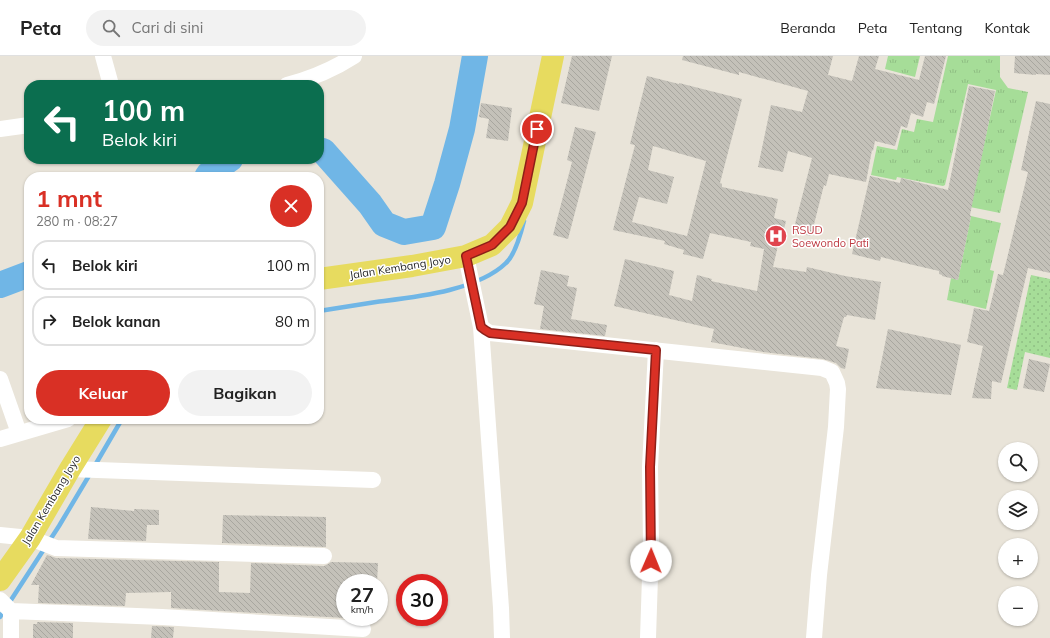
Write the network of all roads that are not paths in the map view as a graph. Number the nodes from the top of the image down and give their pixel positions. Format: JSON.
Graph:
{"nodes":[{"id":1,"x":104,"y":56,"type":"edge"},
{"id":2,"x":354,"y":56,"type":"edge"},
{"id":3,"x":553,"y":56,"type":"edge"},
{"id":4,"x":110,"y":80,"type":"edge"},
{"id":5,"x":303,"y":80,"type":"edge"},
{"id":6,"x":24,"y":126,"type":"edge"},
{"id":7,"x":0,"y":129,"type":"edge"},
{"id":8,"x":466,"y":256,"type":"junction"},
{"id":9,"x":324,"y":278,"type":"edge"},
{"id":10,"x":481,"y":327,"type":"junction"},
{"id":11,"x":656,"y":350,"type":"junction"},
{"id":12,"x":0,"y":379,"type":"edge"},
{"id":13,"x":50,"y":424,"type":"edge"},
{"id":14,"x":98,"y":424,"type":"edge"},
{"id":15,"x":19,"y":433,"type":"junction"},
{"id":16,"x":0,"y":439,"type":"edge"},
{"id":17,"x":70,"y":469,"type":"junction"},
{"id":18,"x":373,"y":480,"type":"dead end"},
{"id":19,"x":0,"y":535,"type":"edge"},
{"id":20,"x":30,"y":538,"type":"junction"},
{"id":21,"x":324,"y":556,"type":"dead end"},
{"id":22,"x":0,"y":580,"type":"edge"},
{"id":23,"x":0,"y":600,"type":"edge"},
{"id":24,"x":11,"y":611,"type":"junction"},
{"id":25,"x":363,"y":629,"type":"dead end"},
{"id":26,"x":12,"y":638,"type":"edge"},
{"id":27,"x":502,"y":638,"type":"edge"},
{"id":28,"x":648,"y":638,"type":"edge"},
{"id":29,"x":814,"y":638,"type":"edge"}],
"edges":[{"from":1,"to":4,"type":"street"},
{"from":2,"to":5,"type":"street"},
{"from":3,"to":8,"type":"main road","name":"Jalan Kembang Joyo"},
{"from":6,"to":7,"type":"street"},
{"from":8,"to":9,"type":"main road","name":"Jalan Kembang Joyo"},
{"from":8,"to":10,"type":"street"},
{"from":10,"to":11,"type":"street"},
{"from":10,"to":27,"type":"street"},
{"from":11,"to":28,"type":"street"},
{"from":11,"to":29,"type":"street"},
{"from":12,"to":15,"type":"street"},
{"from":13,"to":15,"type":"street"},
{"from":14,"to":17,"type":"main road","name":"Jalan Kembang Joyo"},
{"from":15,"to":16,"type":"street"},
{"from":17,"to":18,"type":"street"},
{"from":17,"to":20,"type":"main road","name":"Jalan Kembang Joyo"},
{"from":19,"to":20,"type":"street"},
{"from":20,"to":21,"type":"street"},
{"from":20,"to":22,"type":"main road","name":"Jalan Kembang Joyo"},
{"from":23,"to":24,"type":"street"},
{"from":24,"to":25,"type":"street"},
{"from":24,"to":26,"type":"street"}]}
